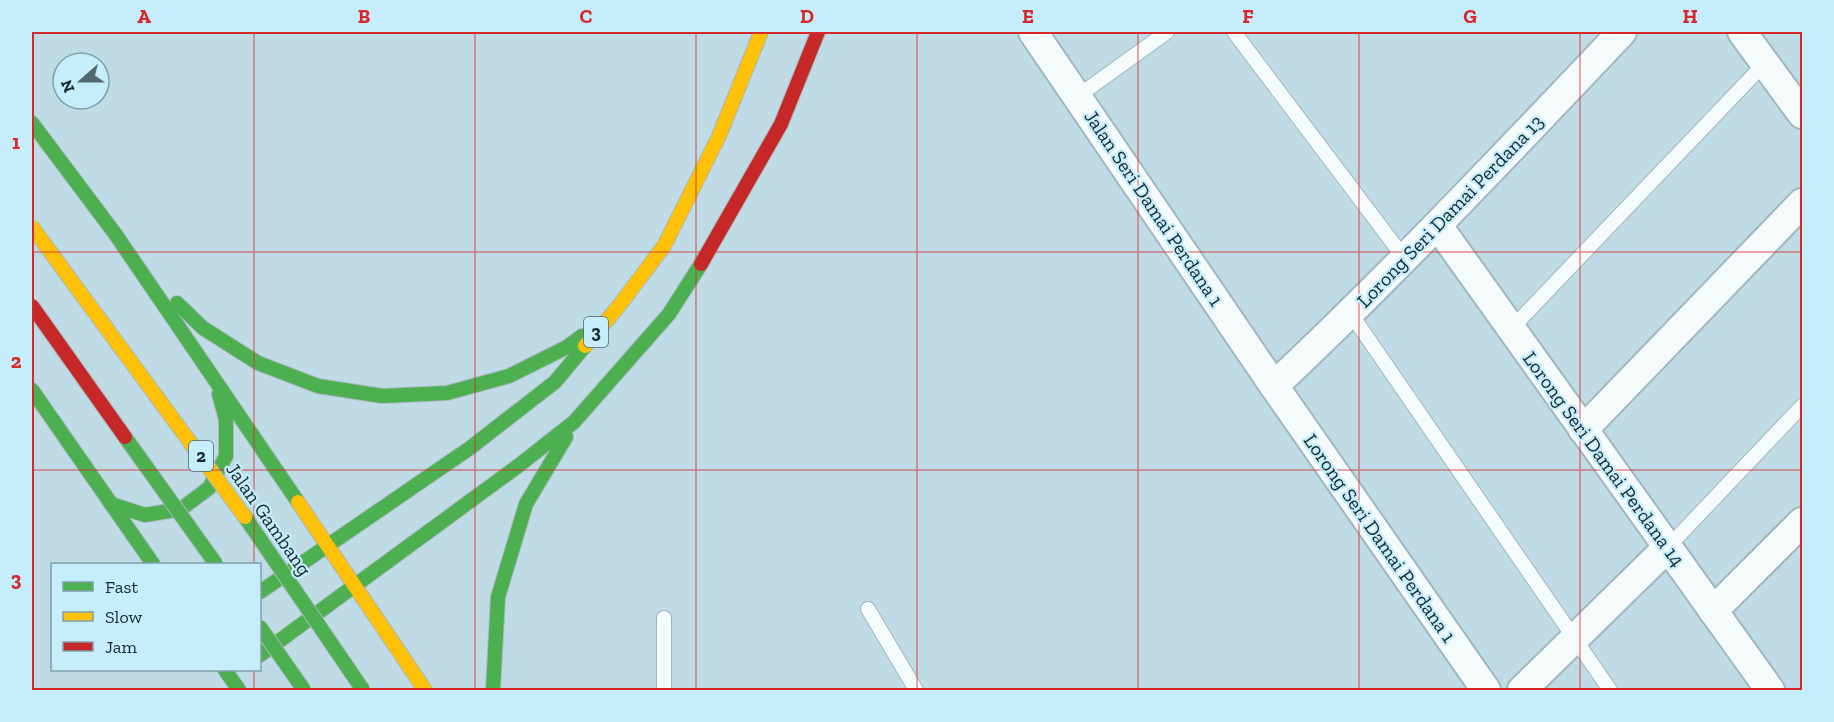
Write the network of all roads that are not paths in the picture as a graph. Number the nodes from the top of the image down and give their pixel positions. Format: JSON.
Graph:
{"nodes":[{"id":1,"x":761,"y":32,"type":"edge"},
{"id":2,"x":818,"y":32,"type":"edge"},
{"id":3,"x":1033,"y":32,"type":"edge"},
{"id":4,"x":1167,"y":32,"type":"edge"},
{"id":5,"x":1234,"y":32,"type":"edge"},
{"id":6,"x":1622,"y":32,"type":"edge"},
{"id":7,"x":1742,"y":32,"type":"edge"},
{"id":8,"x":1765,"y":63,"type":"junction"},
{"id":9,"x":1078,"y":96,"type":"junction"},
{"id":10,"x":1803,"y":114,"type":"edge"},
{"id":11,"x":32,"y":123,"type":"edge"},
{"id":12,"x":1803,"y":203,"type":"edge"},
{"id":13,"x":1438,"y":226,"type":"junction"},
{"id":14,"x":32,"y":227,"type":"edge"},
{"id":15,"x":116,"y":235,"type":"junction"},
{"id":16,"x":1405,"y":259,"type":"junction"},
{"id":17,"x":32,"y":306,"type":"edge"},
{"id":18,"x":618,"y":307,"type":"junction"},
{"id":19,"x":1351,"y":314,"type":"junction"},
{"id":20,"x":1511,"y":329,"type":"junction"},
{"id":21,"x":216,"y":383,"type":"junction"},
{"id":22,"x":1274,"y":386,"type":"junction"},
{"id":23,"x":32,"y":390,"type":"edge"},
{"id":24,"x":1803,"y":406,"type":"edge"},
{"id":25,"x":574,"y":422,"type":"junction"},
{"id":26,"x":1583,"y":430,"type":"junction"},
{"id":27,"x":111,"y":504,"type":"junction"},
{"id":28,"x":1803,"y":522,"type":"edge"},
{"id":29,"x":327,"y":546,"type":"junction"},
{"id":30,"x":1668,"y":547,"type":"junction"},
{"id":31,"x":152,"y":563,"type":"edge"},
{"id":32,"x":215,"y":563,"type":"edge"},
{"id":33,"x":354,"y":586,"type":"junction"},
{"id":34,"x":261,"y":591,"type":"edge"},
{"id":35,"x":867,"y":609,"type":"dead end"},
{"id":36,"x":1713,"y":611,"type":"junction"},
{"id":37,"x":664,"y":618,"type":"dead end"},
{"id":38,"x":261,"y":628,"type":"edge"},
{"id":39,"x":1575,"y":639,"type":"junction"},
{"id":40,"x":261,"y":654,"type":"edge"},
{"id":41,"x":231,"y":672,"type":"edge"},
{"id":42,"x":239,"y":690,"type":"edge"},
{"id":43,"x":304,"y":690,"type":"edge"},
{"id":44,"x":363,"y":690,"type":"edge"},
{"id":45,"x":425,"y":690,"type":"edge"},
{"id":46,"x":493,"y":690,"type":"edge"},
{"id":47,"x":664,"y":690,"type":"edge"},
{"id":48,"x":916,"y":690,"type":"edge"},
{"id":49,"x":1486,"y":690,"type":"edge"},
{"id":50,"x":1522,"y":690,"type":"edge"},
{"id":51,"x":1610,"y":690,"type":"edge"},
{"id":52,"x":1770,"y":690,"type":"edge"}],
"edges":[{"from":1,"to":18,"type":"highway","number":"3"},
{"from":2,"to":25,"type":"highway","number":"3"},
{"from":3,"to":9,"type":"street","name":"Jalan Seri Damai Perdana 1"},
{"from":4,"to":9,"type":"lane"},
{"from":5,"to":16,"type":"lane"},
{"from":6,"to":13,"type":"street","name":"Lorong Seri Damai Perdana 13"},
{"from":7,"to":8,"type":"street"},
{"from":8,"to":10,"type":"street"},
{"from":8,"to":20,"type":"lane"},
{"from":9,"to":22,"type":"street","name":"Jalan Seri Damai Perdana 1"},
{"from":11,"to":15,"type":"highway"},
{"from":12,"to":26,"type":"street"},
{"from":13,"to":16,"type":"street","name":"Lorong Seri Damai Perdana 13"},
{"from":13,"to":20,"type":"street","name":"Lorong Seri Damai Perdana 14"},
{"from":14,"to":44,"type":"highway","name":"Jalan Gambang","number":"2","bridge":true},
{"from":15,"to":18,"type":"highway"},
{"from":15,"to":21,"type":"highway"},
{"from":16,"to":19,"type":"street","name":"Lorong Seri Damai Perdana 13"},
{"from":17,"to":32,"type":"highway","bridge":true},
{"from":18,"to":29,"type":"highway","number":"3"},
{"from":19,"to":22,"type":"street","name":"Lorong Seri Damai Perdana 13"},
{"from":19,"to":39,"type":"lane"},
{"from":20,"to":26,"type":"street","name":"Lorong Seri Damai Perdana 14"},
{"from":21,"to":27,"type":"highway"},
{"from":21,"to":29,"type":"highway"},
{"from":22,"to":49,"type":"street","name":"Lorong Seri Damai Perdana 1"},
{"from":23,"to":27,"type":"highway"},
{"from":24,"to":30,"type":"lane"},
{"from":25,"to":33,"type":"highway","number":"3"},
{"from":25,"to":46,"type":"highway"},
{"from":26,"to":30,"type":"street","name":"Lorong Seri Damai Perdana 14"},
{"from":27,"to":31,"type":"highway"},
{"from":28,"to":36,"type":"street"},
{"from":29,"to":33,"type":"highway"},
{"from":29,"to":34,"type":"highway","number":"3"},
{"from":30,"to":36,"type":"street","name":"Lorong Seri Damai Perdana 14"},
{"from":30,"to":39,"type":"street"},
{"from":33,"to":40,"type":"highway","number":"3"},
{"from":33,"to":45,"type":"highway"},
{"from":35,"to":48,"type":"lane"},
{"from":36,"to":52,"type":"street","name":"Lorong Seri Damai Perdana 14"},
{"from":37,"to":47,"type":"lane"},
{"from":38,"to":43,"type":"highway","bridge":true},
{"from":39,"to":50,"type":"street"},
{"from":39,"to":51,"type":"lane"},
{"from":41,"to":42,"type":"highway"}]}
